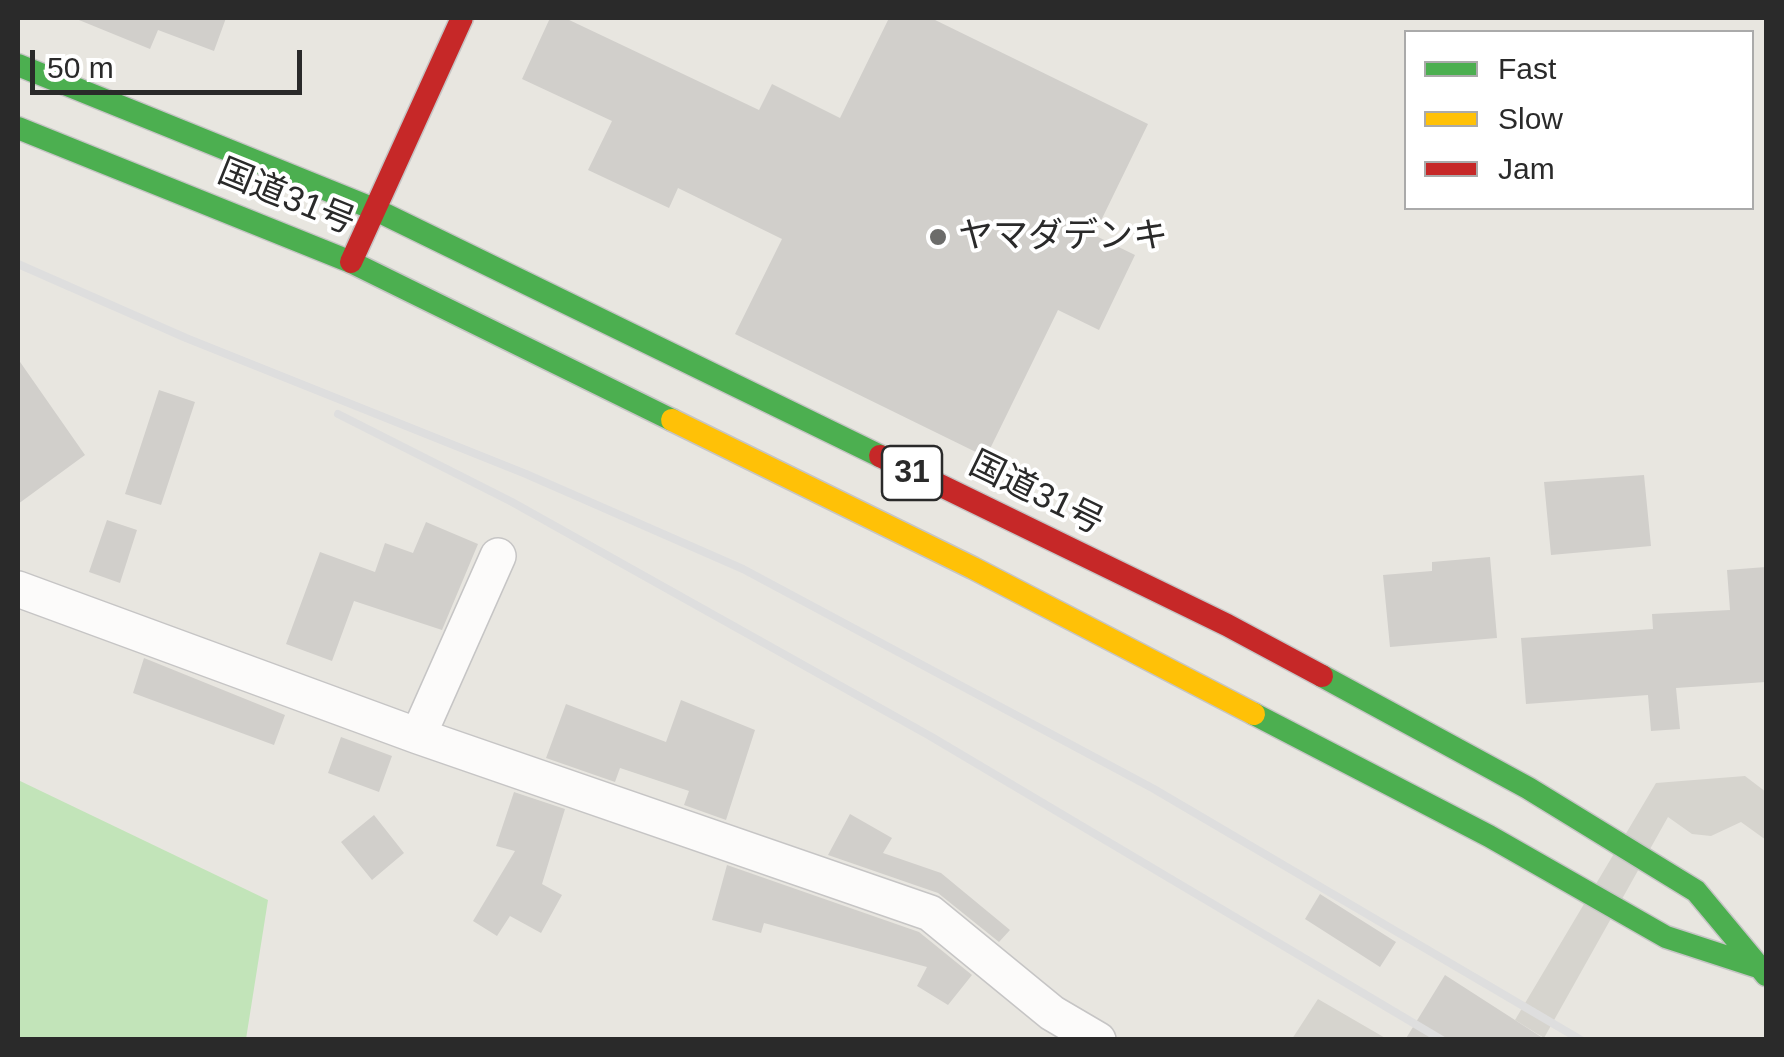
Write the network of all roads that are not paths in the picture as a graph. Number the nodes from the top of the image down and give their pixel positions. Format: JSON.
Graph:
{"nodes":[{"id":1,"x":462,"y":18,"type":"edge"},
{"id":2,"x":18,"y":65,"type":"edge"},
{"id":3,"x":18,"y":128,"type":"edge"},
{"id":4,"x":374,"y":209,"type":"junction"},
{"id":5,"x":351,"y":262,"type":"junction"},
{"id":6,"x":498,"y":556,"type":"dead end"},
{"id":7,"x":18,"y":590,"type":"edge"},
{"id":8,"x":418,"y":736,"type":"junction"},
{"id":9,"x":1766,"y":934,"type":"edge"},
{"id":10,"x":1763,"y":966,"type":"edge"},
{"id":11,"x":1098,"y":1040,"type":"edge"}],
"edges":[{"from":1,"to":4,"type":"main road"},
{"from":2,"to":4,"type":"main road","name":"国道31号","number":"31"},
{"from":3,"to":5,"type":"main road","name":"国道31号","number":"31"},
{"from":4,"to":5,"type":"main road"},
{"from":4,"to":10,"type":"main road","name":"国道31号","number":"31"},
{"from":5,"to":10,"type":"main road","name":"国道31号","number":"31"},
{"from":6,"to":8,"type":"street"},
{"from":7,"to":8,"type":"street"},
{"from":8,"to":11,"type":"street"},
{"from":9,"to":10,"type":"main road"}]}
